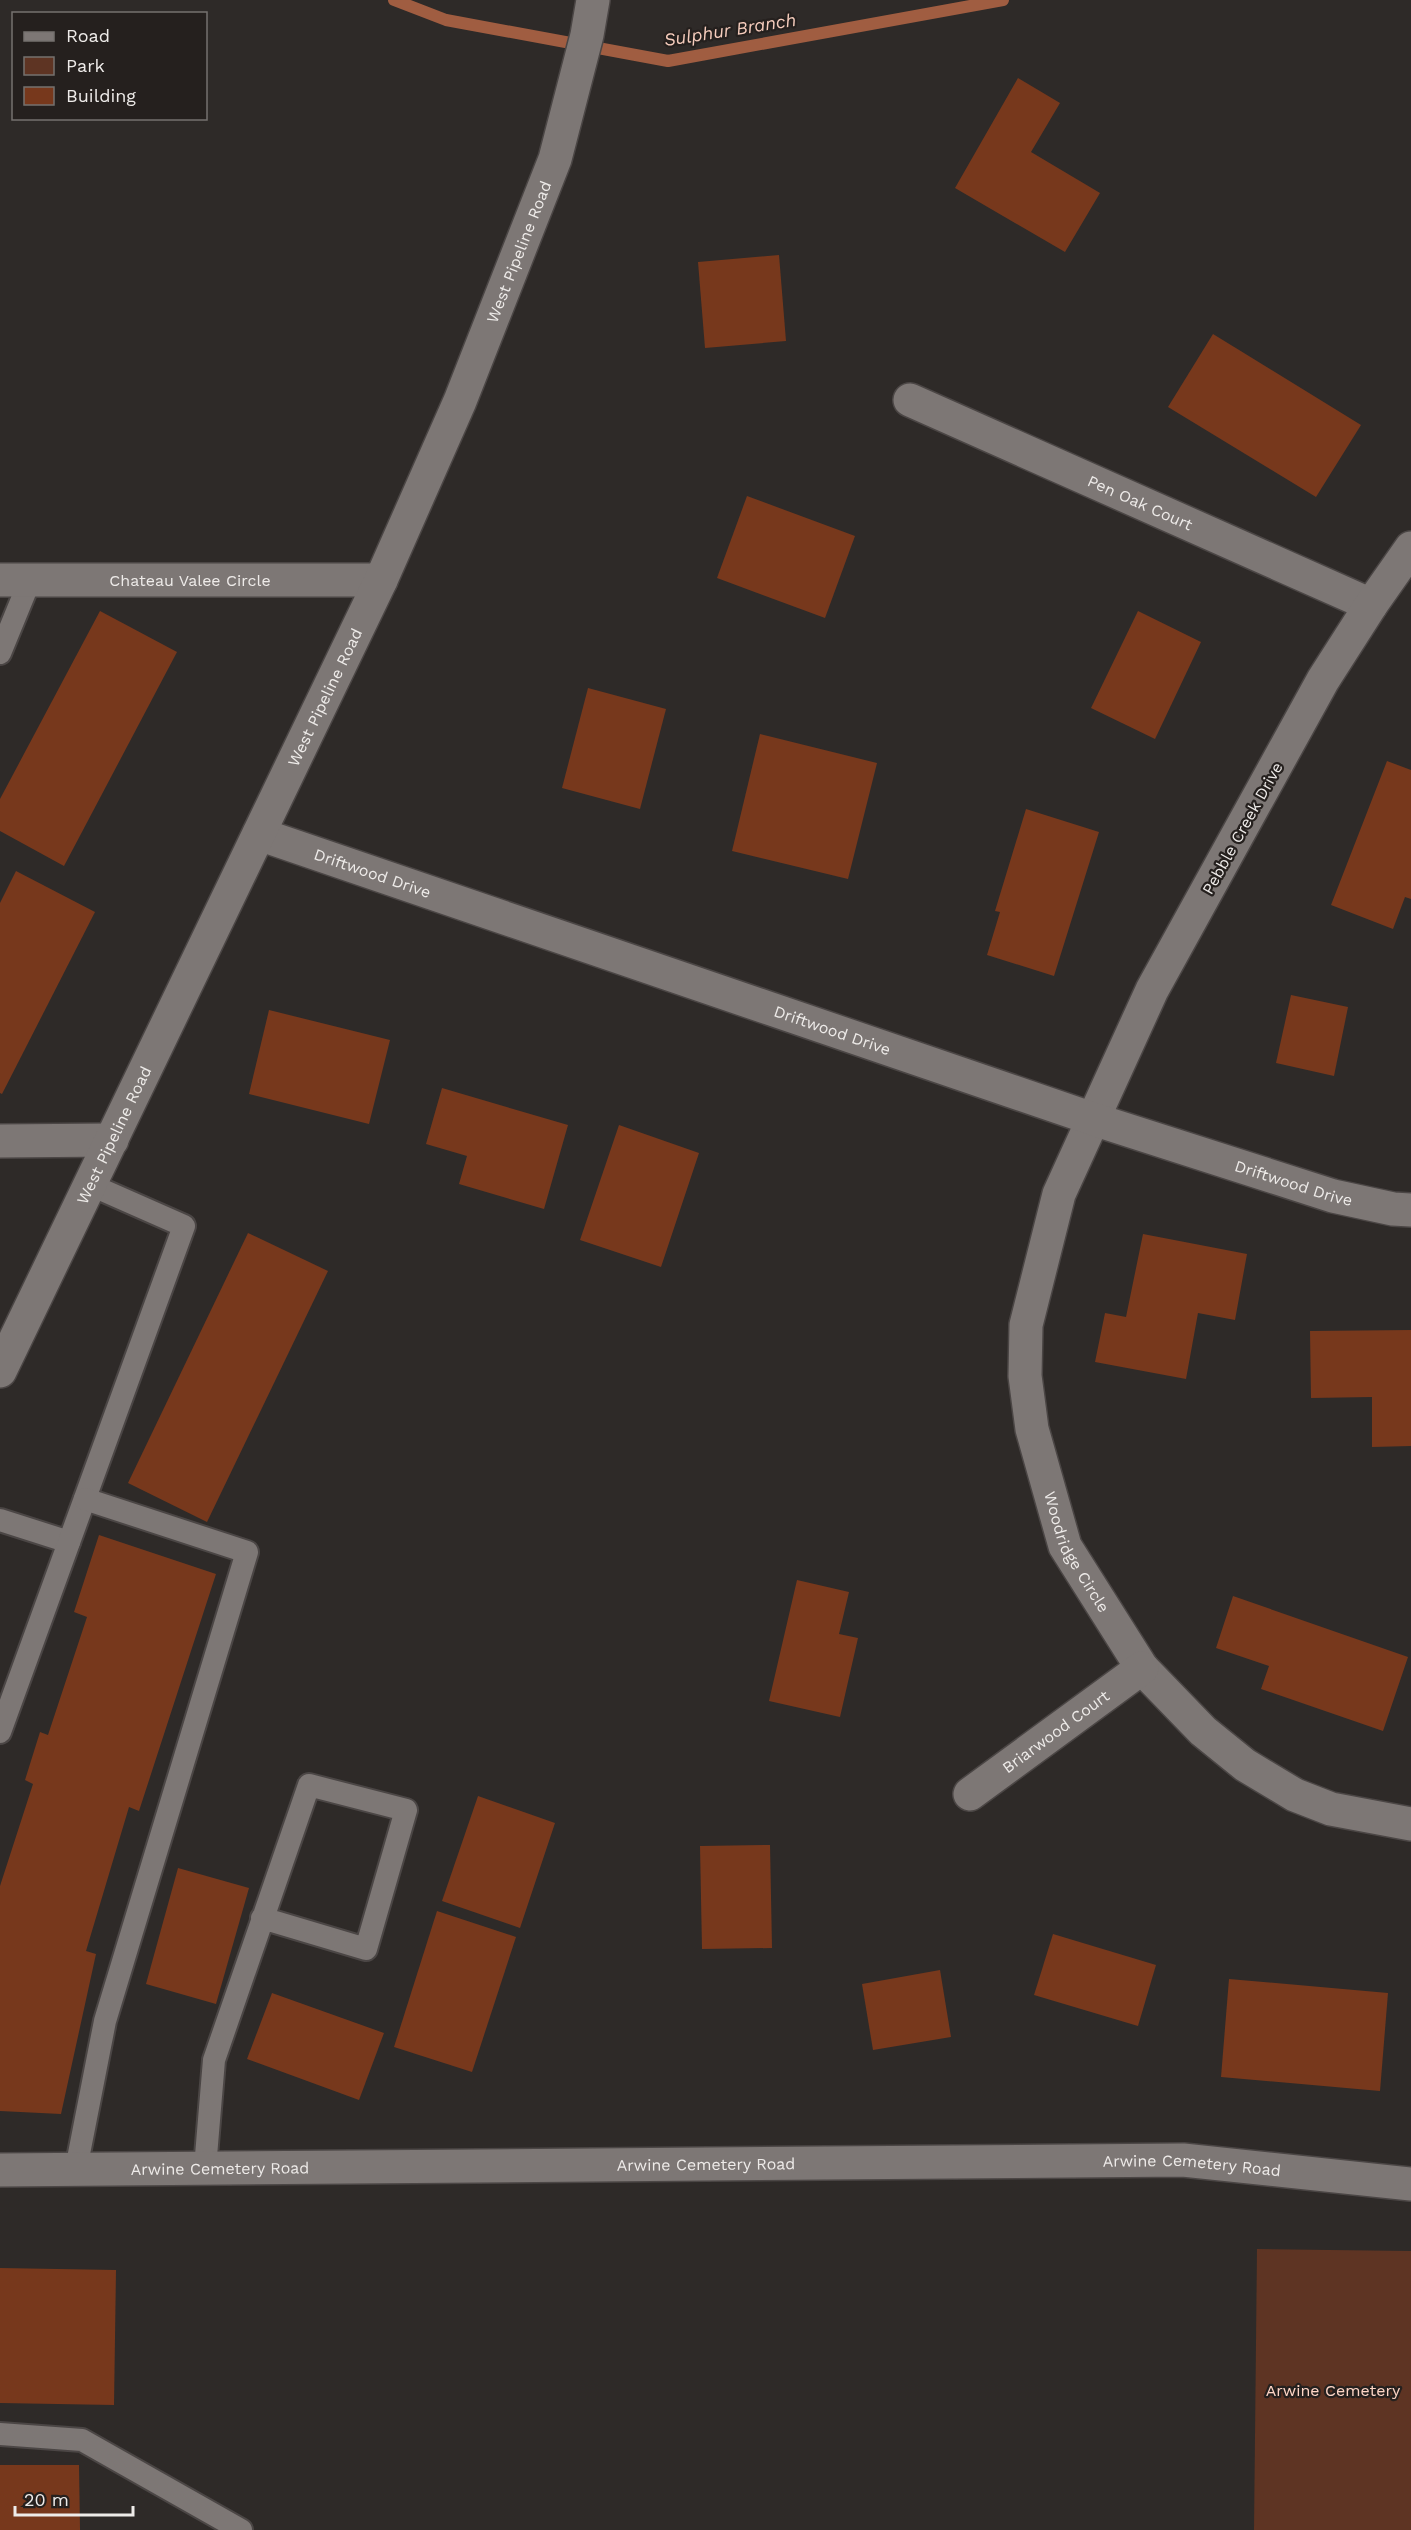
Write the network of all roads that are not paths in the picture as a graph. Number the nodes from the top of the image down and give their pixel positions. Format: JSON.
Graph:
{"nodes":[{"id":1,"x":593,"y":0,"type":"edge"},
{"id":2,"x":910,"y":400,"type":"dead end"},
{"id":3,"x":1411,"y":548,"type":"edge"},
{"id":4,"x":15,"y":580,"type":"edge"},
{"id":5,"x":381,"y":580,"type":"junction"},
{"id":6,"x":1371,"y":604,"type":"junction"},
{"id":7,"x":0,"y":653,"type":"edge"},
{"id":8,"x":259,"y":834,"type":"junction"},
{"id":9,"x":1093,"y":1119,"type":"junction"},
{"id":10,"x":112,"y":1140,"type":"junction"},
{"id":11,"x":0,"y":1141,"type":"edge"},
{"id":12,"x":91,"y":1185,"type":"junction"},
{"id":13,"x":1411,"y":1210,"type":"edge"},
{"id":14,"x":0,"y":1371,"type":"edge"},
{"id":15,"x":85,"y":1499,"type":"junction"},
{"id":16,"x":0,"y":1520,"type":"edge"},
{"id":17,"x":69,"y":1542,"type":"junction"},
{"id":18,"x":1142,"y":1668,"type":"junction"},
{"id":19,"x":0,"y":1732,"type":"edge"},
{"id":20,"x":970,"y":1794,"type":"dead end"},
{"id":21,"x":1411,"y":1824,"type":"edge"},
{"id":22,"x":262,"y":1918,"type":"junction"},
{"id":23,"x":206,"y":2168,"type":"junction"},
{"id":24,"x":76,"y":2169,"type":"junction"},
{"id":25,"x":0,"y":2170,"type":"edge"},
{"id":26,"x":1411,"y":2184,"type":"edge"},
{"id":27,"x":0,"y":2434,"type":"edge"},
{"id":28,"x":241,"y":2530,"type":"edge"}],
"edges":[{"from":1,"to":5,"type":"street","name":"West Pipeline Road"},
{"from":2,"to":6,"type":"street","name":"Pen Oak Court"},
{"from":3,"to":6,"type":"street","name":"Pebble Creek Drive"},
{"from":4,"to":5,"type":"street","name":"Chateau Valee Circle"},
{"from":4,"to":7,"type":"lane"},
{"from":5,"to":8,"type":"street","name":"West Pipeline Road"},
{"from":6,"to":9,"type":"street","name":"Pebble Creek Drive"},
{"from":8,"to":9,"type":"street","name":"Driftwood Drive"},
{"from":8,"to":10,"type":"street","name":"West Pipeline Road"},
{"from":9,"to":13,"type":"street","name":"Driftwood Drive"},
{"from":9,"to":18,"type":"street","name":"Woodridge Circle"},
{"from":10,"to":11,"type":"street"},
{"from":10,"to":12,"type":"street","name":"West Pipeline Road"},
{"from":12,"to":14,"type":"street","name":"West Pipeline Road"},
{"from":12,"to":15,"type":"lane"},
{"from":15,"to":17,"type":"lane"},
{"from":15,"to":24,"type":"lane"},
{"from":16,"to":17,"type":"lane"},
{"from":17,"to":19,"type":"lane"},
{"from":18,"to":20,"type":"street","name":"Briarwood Court"},
{"from":18,"to":21,"type":"street","name":"Woodridge Circle"},
{"from":22,"to":22,"type":"lane"},
{"from":22,"to":23,"type":"lane"},
{"from":23,"to":24,"type":"street","name":"Arwine Cemetery Road"},
{"from":23,"to":26,"type":"street","name":"Arwine Cemetery Road"},
{"from":24,"to":25,"type":"street","name":"Arwine Cemetery Road"},
{"from":27,"to":28,"type":"lane"}]}
